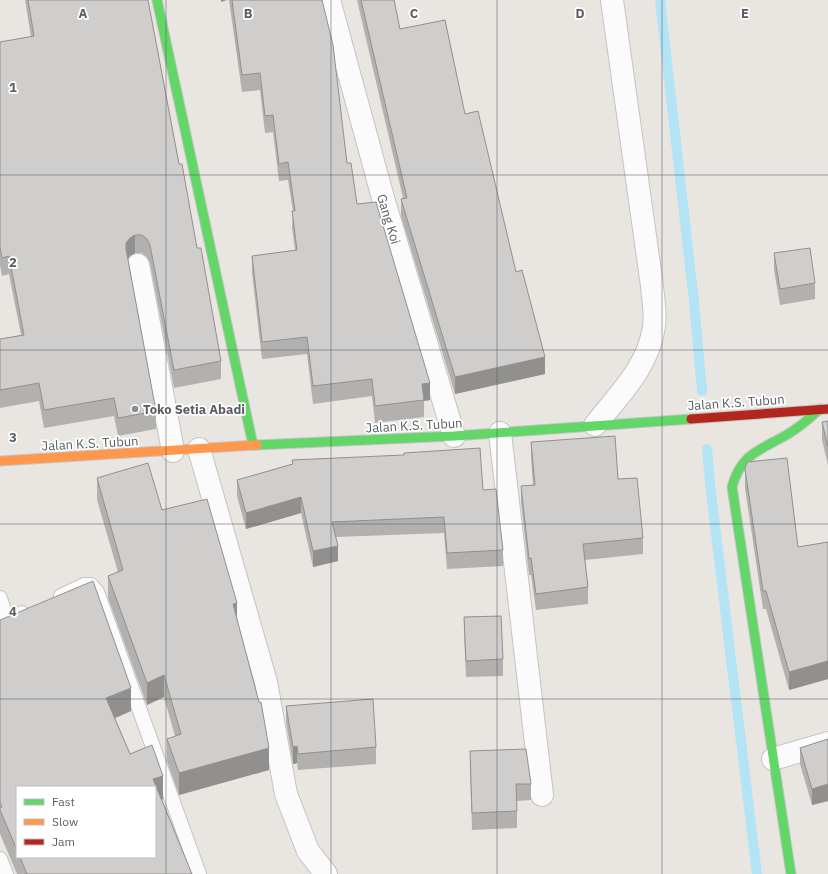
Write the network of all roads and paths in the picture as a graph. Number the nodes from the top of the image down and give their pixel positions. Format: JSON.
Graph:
{"nodes":[{"id":1,"x":157,"y":0,"type":"edge"},
{"id":2,"x":329,"y":0,"type":"edge"},
{"id":3,"x":612,"y":0,"type":"edge"},
{"id":4,"x":138,"y":265,"type":"dead end"},
{"id":5,"x":824,"y":409,"type":"edge"},
{"id":6,"x":595,"y":425,"type":"junction"},
{"id":7,"x":500,"y":433,"type":"junction"},
{"id":8,"x":454,"y":436,"type":"junction"},
{"id":9,"x":253,"y":445,"type":"junction"},
{"id":10,"x":199,"y":449,"type":"junction"},
{"id":11,"x":173,"y":451,"type":"junction"},
{"id":12,"x":0,"y":461,"type":"edge"},
{"id":13,"x":0,"y":598,"type":"edge"},
{"id":14,"x":49,"y":601,"type":"edge"},
{"id":15,"x":35,"y":607,"type":"edge"},
{"id":16,"x":3,"y":622,"type":"edge"},
{"id":17,"x":828,"y":743,"type":"edge"},
{"id":18,"x":772,"y":759,"type":"junction"},
{"id":19,"x":542,"y":795,"type":"dead end"},
{"id":20,"x":0,"y":859,"type":"edge"},
{"id":21,"x":6,"y":874,"type":"edge"},
{"id":22,"x":199,"y":874,"type":"edge"},
{"id":23,"x":326,"y":874,"type":"edge"},
{"id":24,"x":791,"y":874,"type":"edge"}],
"edges":[{"from":1,"to":9,"type":"street"},
{"from":2,"to":8,"type":"street","name":"Gang Koi"},
{"from":3,"to":6,"type":"street"},
{"from":4,"to":11,"type":"street"},
{"from":5,"to":6,"type":"street","name":"Jalan K.S. Tubun"},
{"from":5,"to":18,"type":"street"},
{"from":6,"to":7,"type":"street","name":"Jalan K.S. Tubun"},
{"from":7,"to":8,"type":"street","name":"Jalan K.S. Tubun"},
{"from":7,"to":19,"type":"street"},
{"from":8,"to":9,"type":"street","name":"Jalan K.S. Tubun"},
{"from":9,"to":10,"type":"street","name":"Jalan K.S. Tubun"},
{"from":10,"to":11,"type":"street","name":"Jalan K.S. Tubun"},
{"from":10,"to":23,"type":"street"},
{"from":11,"to":12,"type":"street","name":"Jalan K.S. Tubun"},
{"from":13,"to":16,"type":"lane"},
{"from":14,"to":22,"type":"lane"},
{"from":15,"to":16,"type":"lane"},
{"from":17,"to":18,"type":"street"},
{"from":18,"to":24,"type":"street"},
{"from":20,"to":21,"type":"lane"}]}
